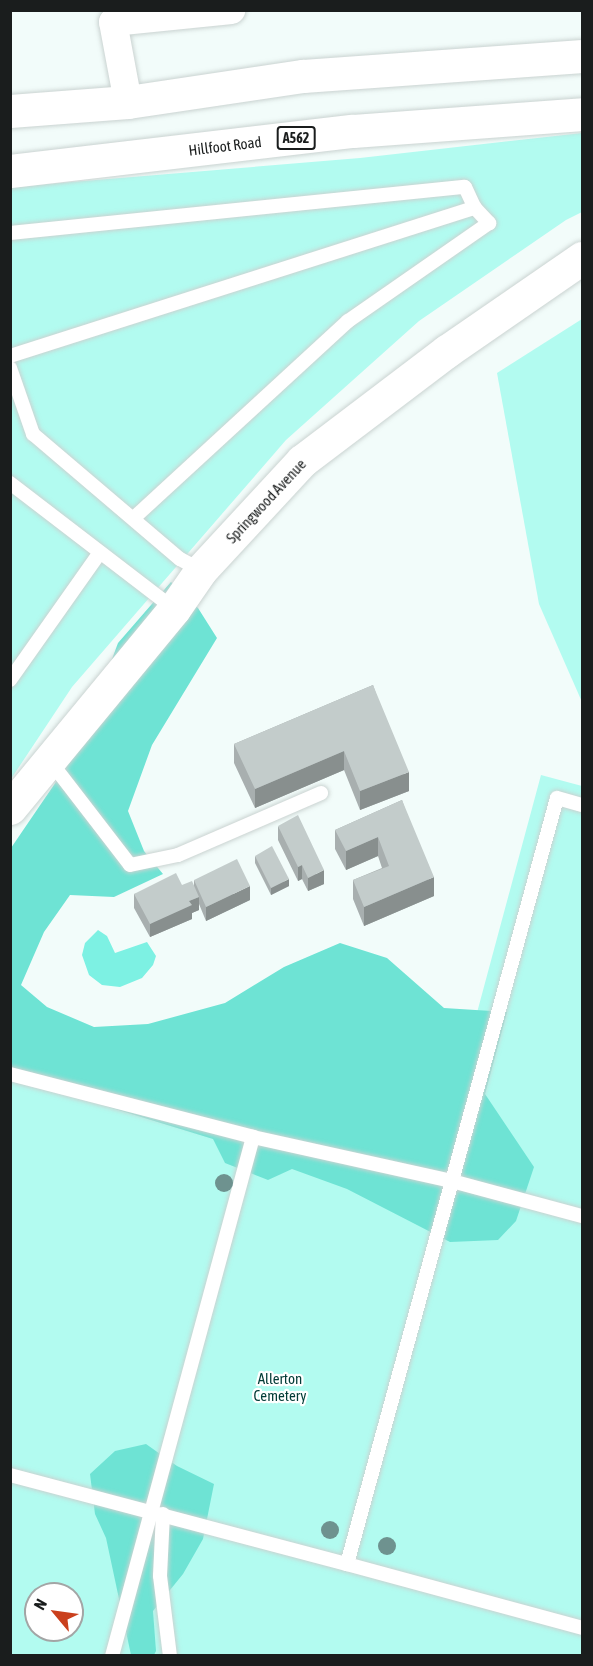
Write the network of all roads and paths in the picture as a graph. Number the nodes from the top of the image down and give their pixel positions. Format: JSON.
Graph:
{"nodes":[{"id":1,"x":231,"y":10,"type":"edge"},
{"id":2,"x":582,"y":56,"type":"edge"},
{"id":3,"x":128,"y":102,"type":"junction"},
{"id":4,"x":10,"y":111,"type":"edge"},
{"id":5,"x":582,"y":114,"type":"edge"},
{"id":6,"x":10,"y":171,"type":"edge"},
{"id":7,"x":475,"y":208,"type":"junction"},
{"id":8,"x":10,"y":233,"type":"edge"},
{"id":9,"x":582,"y":258,"type":"edge"},
{"id":10,"x":10,"y":356,"type":"edge"},
{"id":11,"x":10,"y":368,"type":"edge"},
{"id":12,"x":10,"y":483,"type":"edge"},
{"id":13,"x":135,"y":517,"type":"junction"},
{"id":14,"x":99,"y":554,"type":"junction"},
{"id":15,"x":201,"y":570,"type":"junction"},
{"id":16,"x":174,"y":609,"type":"junction"},
{"id":17,"x":10,"y":680,"type":"edge"},
{"id":18,"x":51,"y":761,"type":"junction"},
{"id":19,"x":321,"y":793,"type":"dead end"},
{"id":20,"x":582,"y":805,"type":"edge"},
{"id":21,"x":10,"y":808,"type":"edge"},
{"id":22,"x":10,"y":1074,"type":"edge"},
{"id":23,"x":253,"y":1137,"type":"junction"},
{"id":24,"x":453,"y":1181,"type":"junction"},
{"id":25,"x":582,"y":1216,"type":"edge"},
{"id":26,"x":10,"y":1475,"type":"edge"},
{"id":27,"x":157,"y":1513,"type":"junction"},
{"id":28,"x":347,"y":1564,"type":"junction"},
{"id":29,"x":582,"y":1628,"type":"edge"},
{"id":30,"x":112,"y":1656,"type":"edge"},
{"id":31,"x":170,"y":1656,"type":"edge"}],
"edges":[{"from":1,"to":3,"type":"street"},
{"from":2,"to":3,"type":"main road"},
{"from":3,"to":4,"type":"main road"},
{"from":5,"to":6,"type":"main road","name":"Hillfoot Road","number":"A562"},
{"from":7,"to":8,"type":"lane"},
{"from":7,"to":10,"type":"lane"},
{"from":7,"to":13,"type":"lane"},
{"from":9,"to":15,"type":"main road","name":"Springwood Avenue"},
{"from":11,"to":13,"type":"lane"},
{"from":12,"to":14,"type":"lane"},
{"from":13,"to":15,"type":"lane"},
{"from":14,"to":16,"type":"lane"},
{"from":14,"to":17,"type":"lane"},
{"from":15,"to":16,"type":"main road","name":"Springwood Avenue"},
{"from":16,"to":18,"type":"main road","name":"Springwood Avenue"},
{"from":18,"to":19,"type":"lane"},
{"from":18,"to":21,"type":"main road","name":"Springwood Avenue"},
{"from":20,"to":24,"type":"lane"},
{"from":22,"to":23,"type":"lane"},
{"from":23,"to":24,"type":"lane"},
{"from":23,"to":27,"type":"lane"},
{"from":24,"to":25,"type":"lane"},
{"from":24,"to":28,"type":"lane"},
{"from":26,"to":27,"type":"lane"},
{"from":27,"to":28,"type":"lane"},
{"from":27,"to":30,"type":"lane"},
{"from":27,"to":31,"type":"lane"},
{"from":28,"to":29,"type":"lane"}]}
